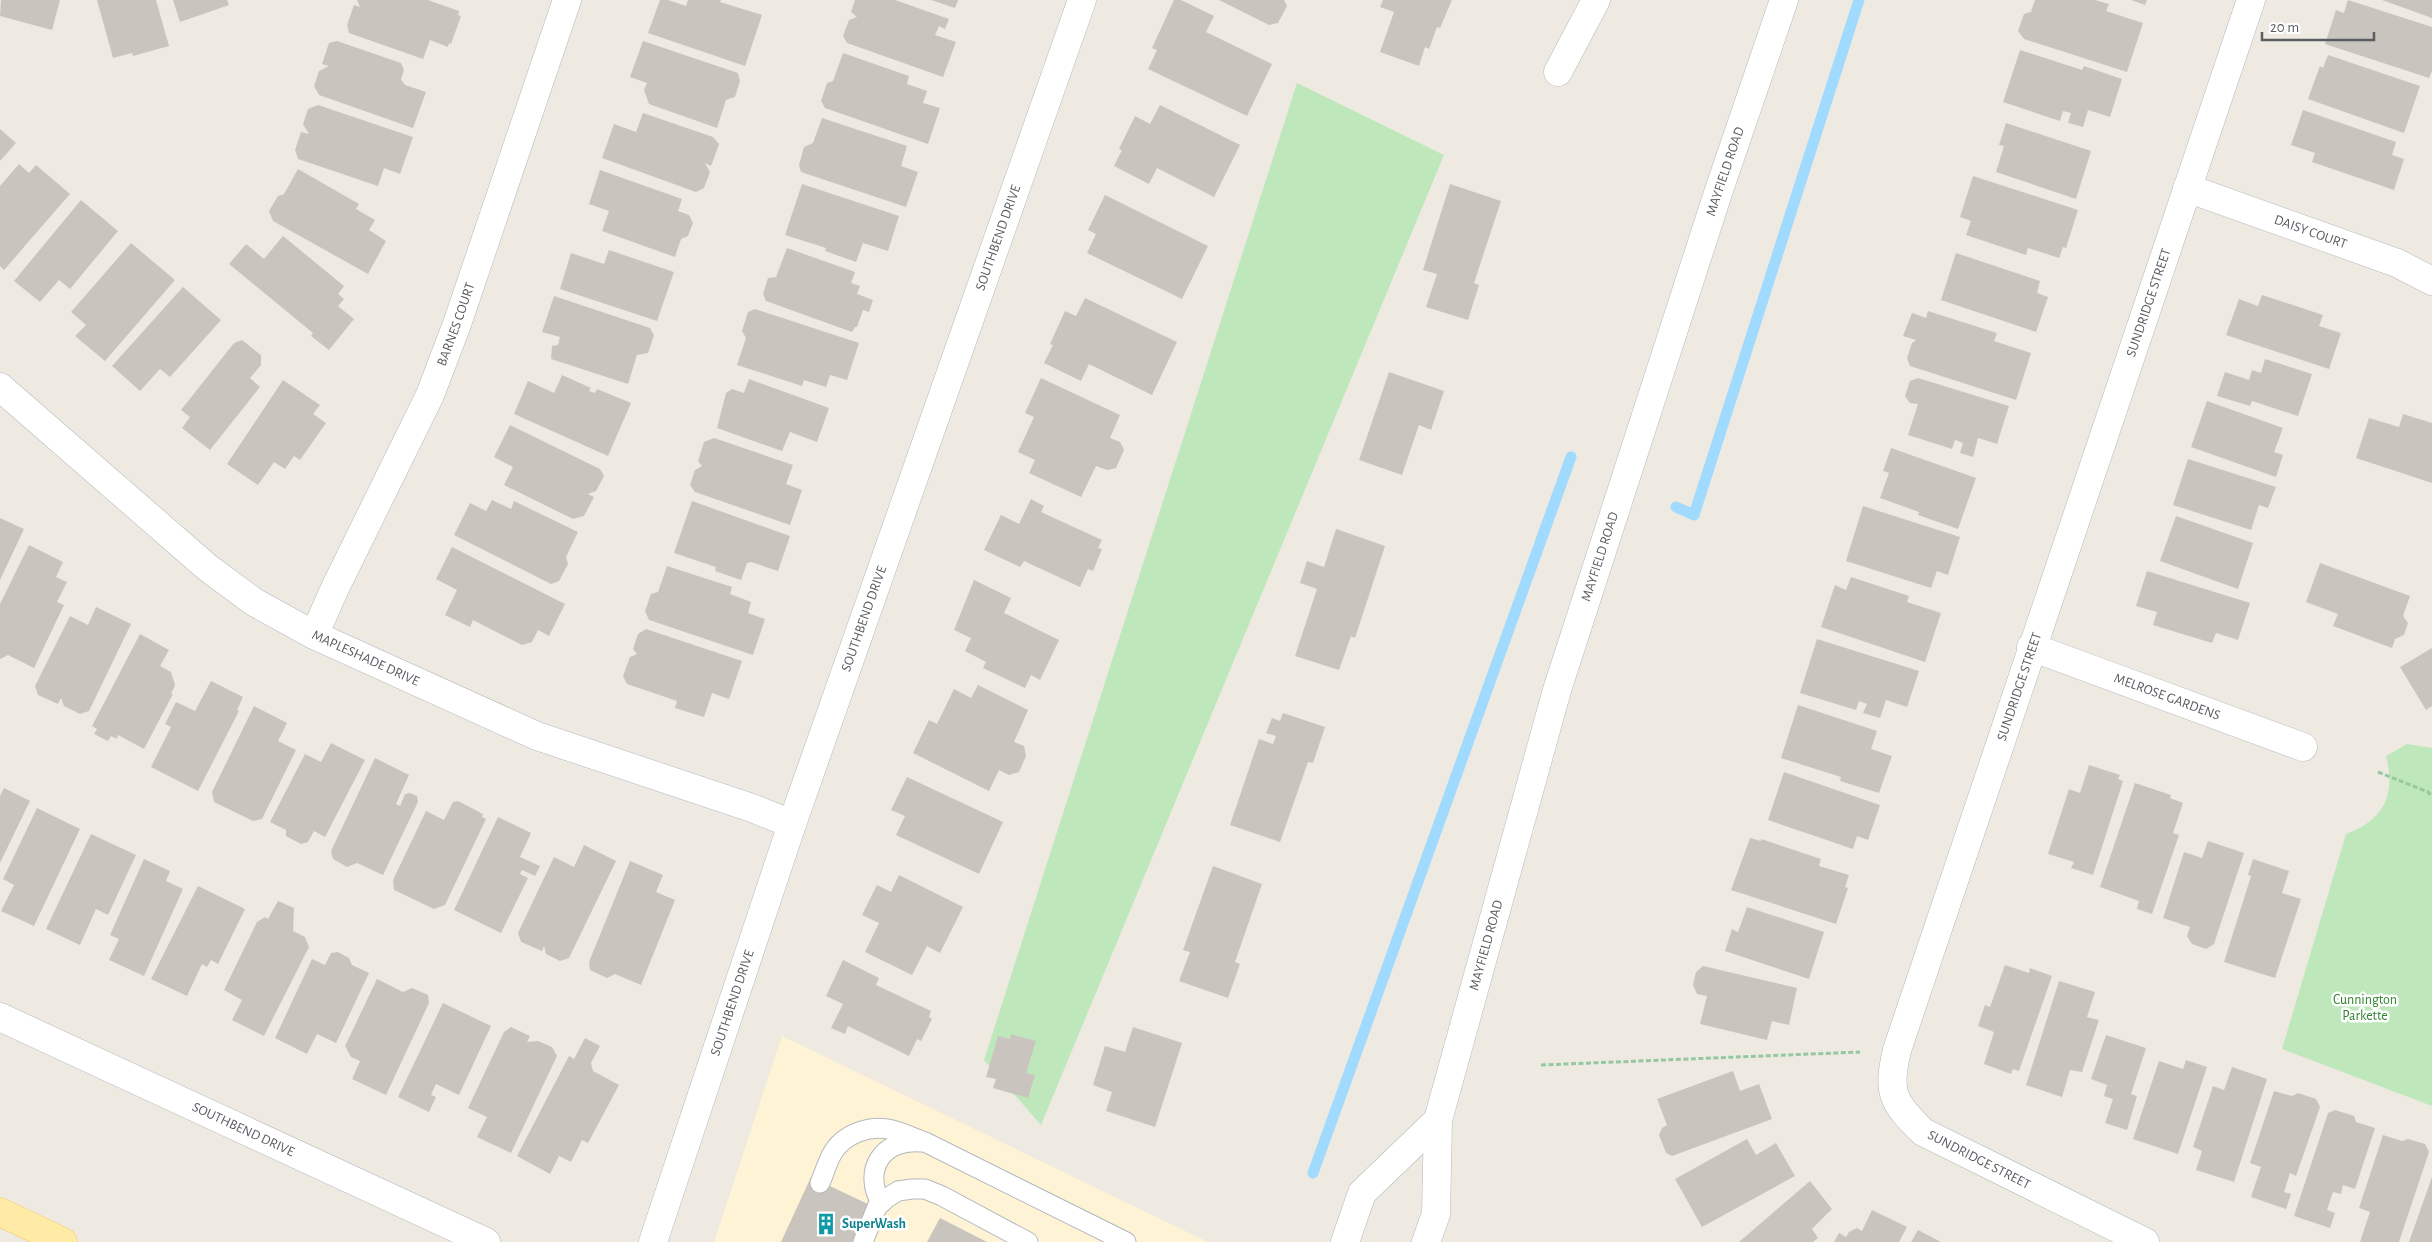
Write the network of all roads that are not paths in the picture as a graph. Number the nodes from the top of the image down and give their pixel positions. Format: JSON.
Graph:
{"nodes":[{"id":1,"x":567,"y":0,"type":"edge"},
{"id":2,"x":1082,"y":0,"type":"edge"},
{"id":3,"x":1596,"y":0,"type":"edge"},
{"id":4,"x":1784,"y":0,"type":"edge"},
{"id":5,"x":2251,"y":0,"type":"edge"},
{"id":6,"x":1558,"y":72,"type":"dead end"},
{"id":7,"x":2187,"y":188,"type":"junction"},
{"id":8,"x":2432,"y":281,"type":"edge"},
{"id":9,"x":0,"y":387,"type":"edge"},
{"id":10,"x":314,"y":635,"type":"junction"},
{"id":11,"x":2031,"y":647,"type":"junction"},
{"id":12,"x":2303,"y":747,"type":"dead end"},
{"id":13,"x":792,"y":824,"type":"junction"},
{"id":14,"x":0,"y":1017,"type":"edge"},
{"id":15,"x":1438,"y":1120,"type":"junction"},
{"id":16,"x":925,"y":1142,"type":"junction"},
{"id":17,"x":820,"y":1183,"type":"dead end"},
{"id":18,"x":881,"y":1203,"type":"junction"},
{"id":19,"x":0,"y":1212,"type":"edge"},
{"id":20,"x":63,"y":1242,"type":"edge"},
{"id":21,"x":486,"y":1242,"type":"edge"},
{"id":22,"x":653,"y":1242,"type":"edge"},
{"id":23,"x":863,"y":1242,"type":"edge"},
{"id":24,"x":1028,"y":1242,"type":"edge"},
{"id":25,"x":1126,"y":1242,"type":"edge"},
{"id":26,"x":1344,"y":1242,"type":"edge"},
{"id":27,"x":1426,"y":1242,"type":"edge"},
{"id":28,"x":2145,"y":1242,"type":"edge"}],
"edges":[{"from":1,"to":10,"type":"street","name":"BARNES COURT"},
{"from":2,"to":13,"type":"street","name":"SOUTHBEND DRIVE"},
{"from":3,"to":6,"type":"street"},
{"from":4,"to":15,"type":"street","name":"MAYFIELD ROAD"},
{"from":5,"to":7,"type":"street","name":"SUNDRIDGE STREET"},
{"from":7,"to":8,"type":"street","name":"DAISY COURT"},
{"from":7,"to":11,"type":"street","name":"SUNDRIDGE STREET"},
{"from":9,"to":10,"type":"street","name":"MAPLESHADE DRIVE"},
{"from":10,"to":13,"type":"street","name":"MAPLESHADE DRIVE"},
{"from":11,"to":12,"type":"street","name":"MELROSE GARDENS"},
{"from":11,"to":28,"type":"street","name":"SUNDRIDGE STREET"},
{"from":13,"to":22,"type":"street","name":"SOUTHBEND DRIVE"},
{"from":14,"to":21,"type":"street","name":"SOUTHBEND DRIVE"},
{"from":15,"to":26,"type":"street"},
{"from":15,"to":27,"type":"street","name":"MAYFIELD ROAD"},
{"from":16,"to":17,"type":"lane"},
{"from":16,"to":18,"type":"lane"},
{"from":16,"to":25,"type":"lane"},
{"from":18,"to":23,"type":"lane"},
{"from":18,"to":24,"type":"lane"},
{"from":19,"to":20,"type":"main road"}]}
